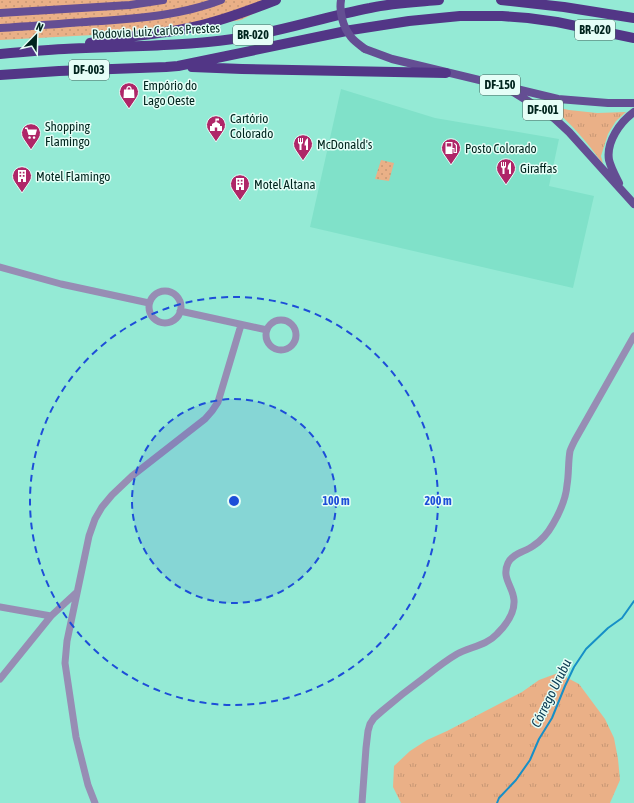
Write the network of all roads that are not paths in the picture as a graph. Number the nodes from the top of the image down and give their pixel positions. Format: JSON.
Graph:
{"nodes":[{"id":1,"x":163,"y":0,"type":"edge"},
{"id":2,"x":220,"y":0,"type":"edge"},
{"id":3,"x":276,"y":0,"type":"edge"},
{"id":4,"x":341,"y":0,"type":"edge"},
{"id":5,"x":346,"y":0,"type":"edge"},
{"id":6,"x":439,"y":0,"type":"edge"},
{"id":7,"x":501,"y":0,"type":"edge"},
{"id":8,"x":0,"y":14,"type":"edge"},
{"id":9,"x":634,"y":18,"type":"edge"},
{"id":10,"x":0,"y":28,"type":"edge"},
{"id":11,"x":634,"y":38,"type":"edge"},
{"id":12,"x":367,"y":47,"type":"junction"},
{"id":13,"x":63,"y":49,"type":"junction"},
{"id":14,"x":0,"y":54,"type":"edge"},
{"id":15,"x":178,"y":66,"type":"junction"},
{"id":16,"x":446,"y":73,"type":"junction"},
{"id":17,"x":0,"y":75,"type":"edge"},
{"id":18,"x":502,"y":85,"type":"junction"},
{"id":19,"x":634,"y":103,"type":"edge"},
{"id":20,"x":634,"y":112,"type":"edge"},
{"id":21,"x":624,"y":192,"type":"junction"},
{"id":22,"x":634,"y":204,"type":"edge"},
{"id":23,"x":0,"y":267,"type":"edge"},
{"id":24,"x":150,"y":303,"type":"junction"},
{"id":25,"x":180,"y":311,"type":"junction"},
{"id":26,"x":240,"y":325,"type":"junction"},
{"id":27,"x":266,"y":330,"type":"junction"},
{"id":28,"x":634,"y":336,"type":"edge"},
{"id":29,"x":77,"y":592,"type":"junction"},
{"id":30,"x":0,"y":607,"type":"edge"},
{"id":31,"x":51,"y":616,"type":"junction"},
{"id":32,"x":0,"y":679,"type":"edge"},
{"id":33,"x":95,"y":803,"type":"edge"},
{"id":34,"x":362,"y":803,"type":"edge"}],
"edges":[{"from":1,"to":8,"type":"main road"},
{"from":2,"to":10,"type":"main road"},
{"from":3,"to":13,"type":"highway"},
{"from":4,"to":12,"type":"main road","number":"DF-150","bridge":true},
{"from":5,"to":12,"type":"main road"},
{"from":6,"to":13,"type":"highway","name":"Rodovia Luiz Carlos Prestes","number":"BR-020"},
{"from":7,"to":9,"type":"highway","number":"BR-020"},
{"from":11,"to":15,"type":"highway","number":"BR-020"},
{"from":12,"to":16,"type":"main road","number":"DF-150"},
{"from":13,"to":14,"type":"highway","number":"DF-003"},
{"from":15,"to":16,"type":"highway"},
{"from":15,"to":17,"type":"highway","number":"DF-003"},
{"from":16,"to":18,"type":"main road","number":"DF-150"},
{"from":18,"to":19,"type":"main road","number":"DF-150"},
{"from":18,"to":21,"type":"main road","number":"DF-001"},
{"from":20,"to":21,"type":"main road","number":"DF-001"},
{"from":21,"to":22,"type":"main road","number":"DF-001"},
{"from":23,"to":24,"type":"street"},
{"from":24,"to":25,"type":"street"},
{"from":24,"to":25,"type":"street"},
{"from":25,"to":26,"type":"street"},
{"from":26,"to":27,"type":"street"},
{"from":26,"to":29,"type":"street"},
{"from":27,"to":27,"type":"street"},
{"from":28,"to":34,"type":"street"},
{"from":29,"to":31,"type":"street"},
{"from":29,"to":33,"type":"street"},
{"from":30,"to":31,"type":"street"},
{"from":31,"to":32,"type":"street"}]}
